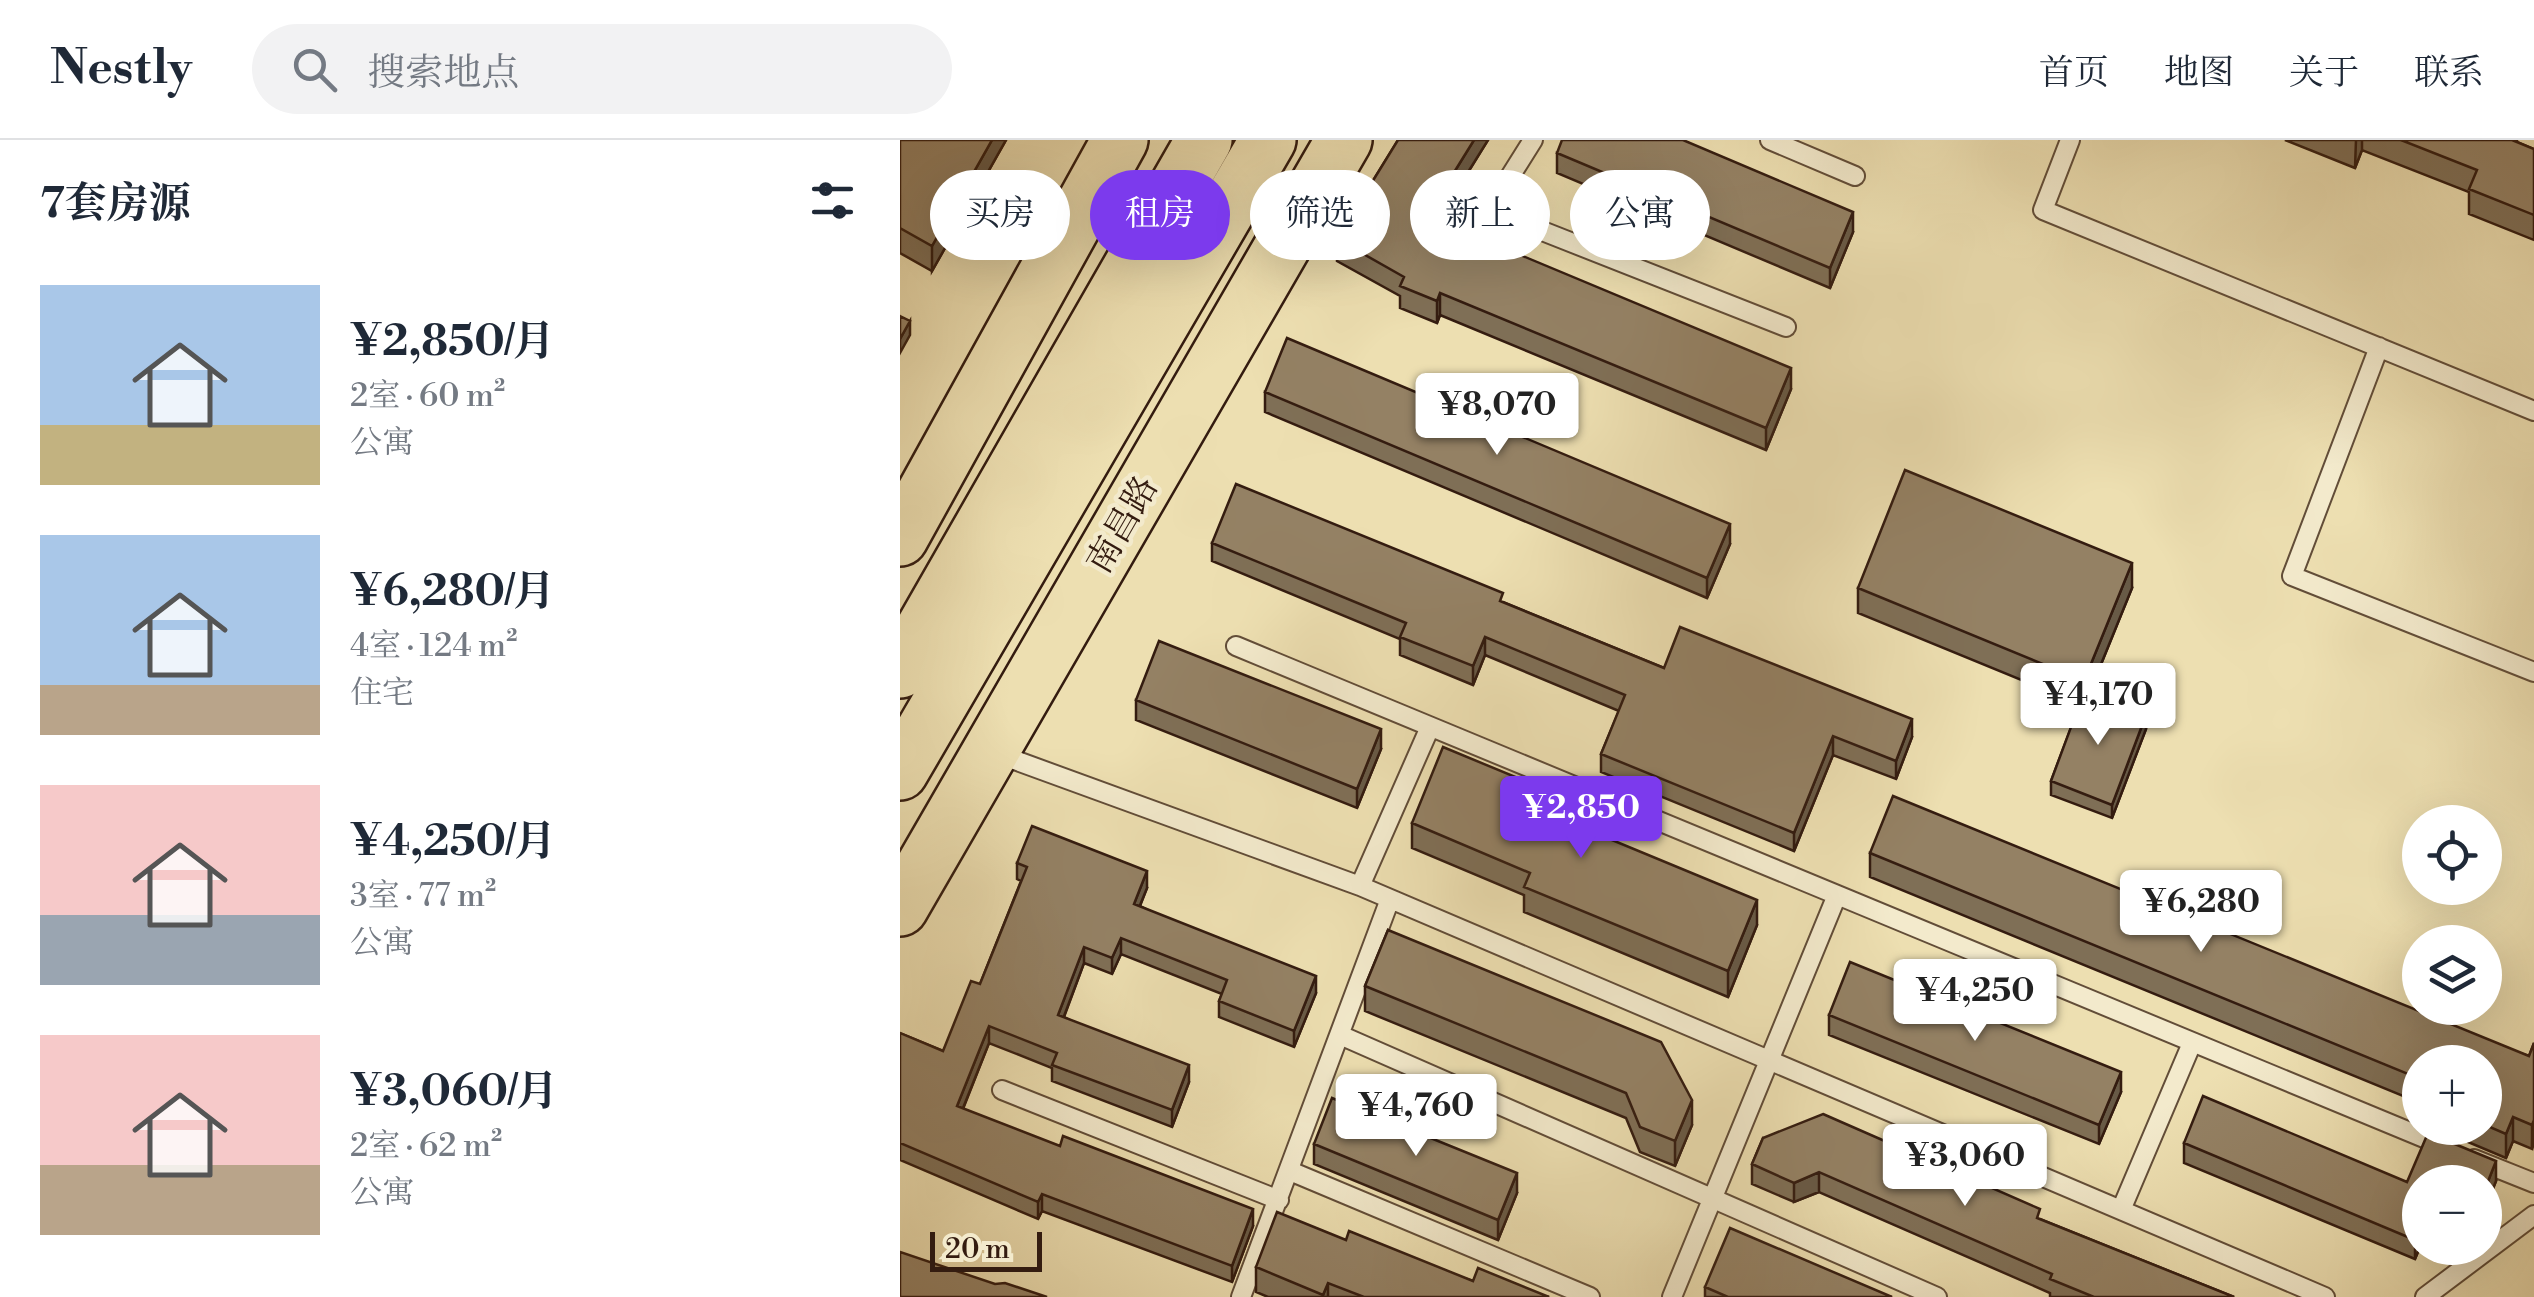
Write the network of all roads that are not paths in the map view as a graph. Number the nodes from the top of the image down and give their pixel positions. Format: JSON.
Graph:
{"nodes":[{"id":1,"x":1120,"y":140,"type":"edge"},
{"id":2,"x":1204,"y":140,"type":"edge"},
{"id":3,"x":1268,"y":140,"type":"edge"},
{"id":4,"x":1344,"y":140,"type":"edge"},
{"id":5,"x":1533,"y":140,"type":"edge"},
{"id":6,"x":1770,"y":140,"type":"edge"},
{"id":7,"x":2070,"y":140,"type":"edge"},
{"id":8,"x":1855,"y":176,"type":"dead end"},
{"id":9,"x":1786,"y":327,"type":"dead end"},
{"id":10,"x":2379,"y":348,"type":"junction"},
{"id":11,"x":2534,"y":412,"type":"edge"},
{"id":12,"x":900,"y":538,"type":"edge"},
{"id":13,"x":1236,"y":646,"type":"dead end"},
{"id":14,"x":900,"y":670,"type":"edge"},
{"id":15,"x":2534,"y":672,"type":"edge"},
{"id":16,"x":1430,"y":727,"type":"junction"},
{"id":17,"x":993,"y":752,"type":"junction"},
{"id":18,"x":900,"y":772,"type":"edge"},
{"id":19,"x":1360,"y":886,"type":"junction"},
{"id":20,"x":1837,"y":895,"type":"junction"},
{"id":21,"x":1390,"y":899,"type":"junction"},
{"id":22,"x":900,"y":908,"type":"edge"},
{"id":23,"x":1340,"y":1035,"type":"junction"},
{"id":24,"x":2192,"y":1042,"type":"junction"},
{"id":25,"x":1769,"y":1060,"type":"junction"},
{"id":26,"x":1002,"y":1090,"type":"dead end"},
{"id":27,"x":1290,"y":1171,"type":"junction"},
{"id":28,"x":2534,"y":1183,"type":"edge"},
{"id":29,"x":1712,"y":1198,"type":"junction"},
{"id":30,"x":1279,"y":1200,"type":"junction"},
{"id":31,"x":2121,"y":1210,"type":"junction"},
{"id":32,"x":2534,"y":1215,"type":"edge"},
{"id":33,"x":1241,"y":1297,"type":"edge"},
{"id":34,"x":1590,"y":1297,"type":"edge"},
{"id":35,"x":1672,"y":1297,"type":"edge"},
{"id":36,"x":1937,"y":1297,"type":"edge"},
{"id":37,"x":2325,"y":1297,"type":"edge"},
{"id":38,"x":2426,"y":1297,"type":"edge"}],
"edges":[{"from":1,"to":12,"type":"main road"},
{"from":2,"to":14,"type":"main road"},
{"from":3,"to":18,"type":"main road","name":"南昌路"},
{"from":4,"to":17,"type":"main road","name":"南昌路"},
{"from":5,"to":9,"type":"lane"},
{"from":6,"to":8,"type":"lane"},
{"from":7,"to":10,"type":"lane"},
{"from":10,"to":11,"type":"lane"},
{"from":10,"to":15,"type":"lane"},
{"from":13,"to":16,"type":"lane"},
{"from":16,"to":19,"type":"lane"},
{"from":16,"to":20,"type":"lane"},
{"from":17,"to":19,"type":"lane"},
{"from":17,"to":22,"type":"main road","name":"南昌路"},
{"from":19,"to":21,"type":"lane"},
{"from":20,"to":24,"type":"lane"},
{"from":20,"to":25,"type":"lane"},
{"from":21,"to":23,"type":"lane"},
{"from":21,"to":25,"type":"lane"},
{"from":23,"to":27,"type":"lane"},
{"from":23,"to":29,"type":"lane"},
{"from":24,"to":28,"type":"lane"},
{"from":24,"to":31,"type":"lane"},
{"from":25,"to":29,"type":"lane"},
{"from":25,"to":31,"type":"lane"},
{"from":26,"to":30,"type":"lane"},
{"from":27,"to":30,"type":"lane"},
{"from":27,"to":34,"type":"lane"},
{"from":29,"to":35,"type":"lane"},
{"from":29,"to":36,"type":"lane"},
{"from":30,"to":33,"type":"lane"},
{"from":31,"to":37,"type":"lane"},
{"from":32,"to":38,"type":"lane"}]}
